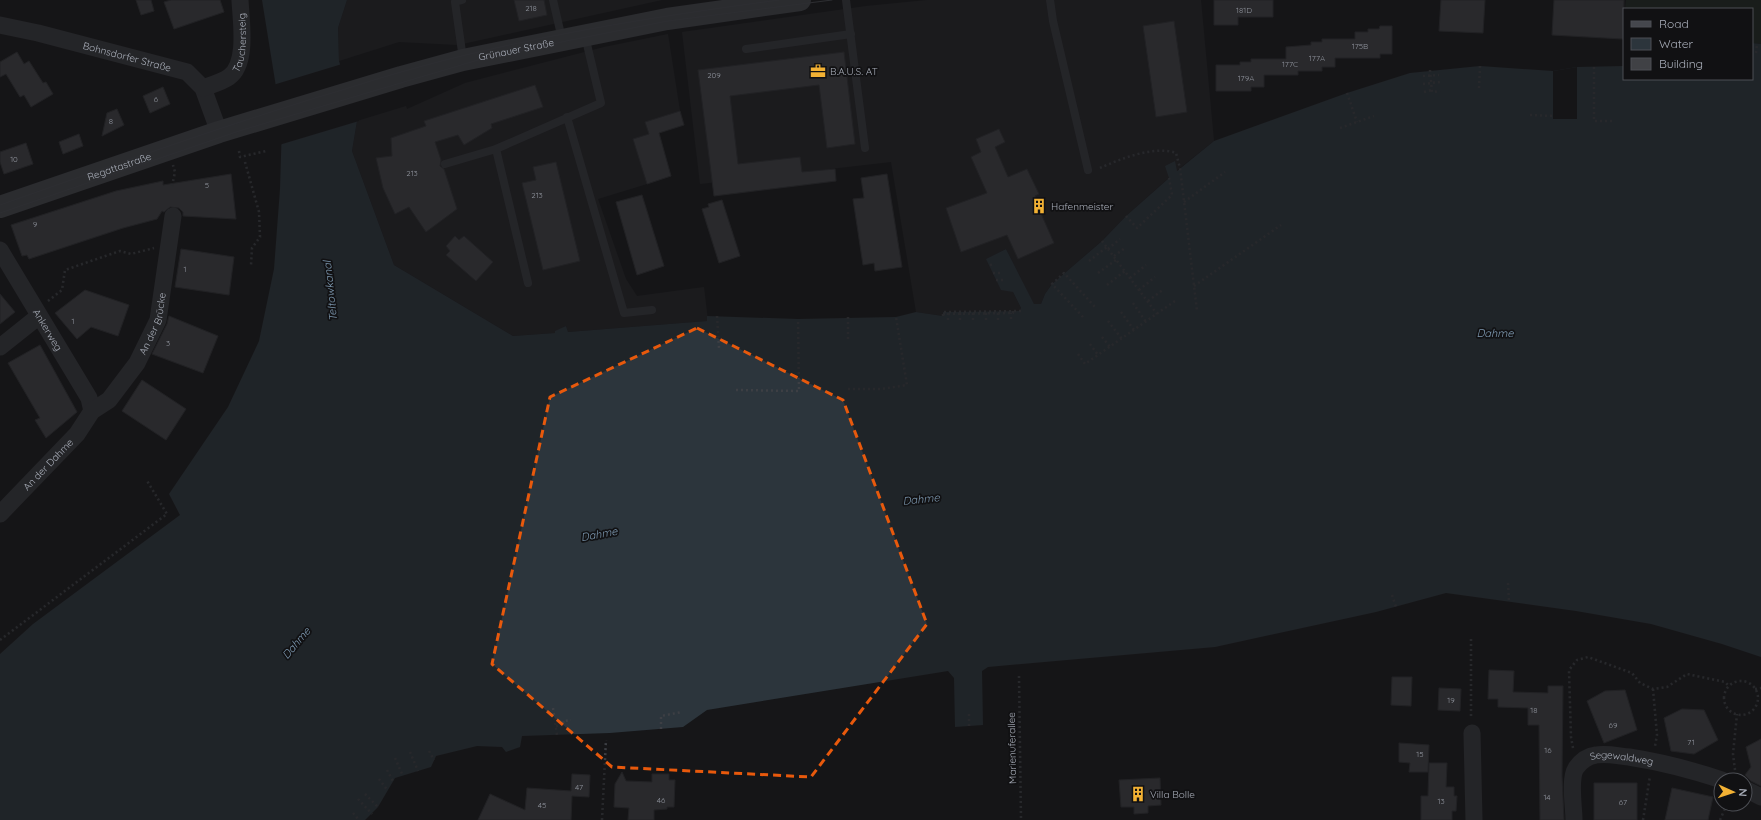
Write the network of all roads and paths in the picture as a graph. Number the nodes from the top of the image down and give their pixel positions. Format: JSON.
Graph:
{"nodes":[{"id":1,"x":240,"y":0,"type":"edge"},
{"id":2,"x":553,"y":0,"type":"edge"},
{"id":3,"x":796,"y":0,"type":"edge"},
{"id":4,"x":846,"y":0,"type":"edge"},
{"id":5,"x":1050,"y":0,"type":"edge"},
{"id":6,"x":457,"y":1,"type":"edge"},
{"id":7,"x":0,"y":25,"type":"edge"},
{"id":8,"x":585,"y":34,"type":"junction"},
{"id":9,"x":851,"y":34,"type":"junction"},
{"id":10,"x":562,"y":39,"type":"junction"},
{"id":11,"x":1757,"y":44,"type":"dead end"},
{"id":12,"x":746,"y":49,"type":"dead end"},
{"id":13,"x":1756,"y":52,"type":"dead end"},
{"id":14,"x":463,"y":60,"type":"junction"},
{"id":15,"x":1480,"y":66,"type":"dead end"},
{"id":16,"x":1594,"y":67,"type":"dead end"},
{"id":17,"x":1430,"y":70,"type":"dead end"},
{"id":18,"x":1439,"y":75,"type":"dead end"},
{"id":19,"x":1422,"y":76,"type":"dead end"},
{"id":20,"x":1431,"y":76,"type":"junction"},
{"id":21,"x":1440,"y":82,"type":"dead end"},
{"id":22,"x":1431,"y":83,"type":"junction"},
{"id":23,"x":1423,"y":84,"type":"dead end"},
{"id":24,"x":203,"y":88,"type":"junction"},
{"id":25,"x":1479,"y":88,"type":"dead end"},
{"id":26,"x":1432,"y":90,"type":"junction"},
{"id":27,"x":1440,"y":91,"type":"dead end"},
{"id":28,"x":1347,"y":92,"type":"dead end"},
{"id":29,"x":1424,"y":92,"type":"dead end"},
{"id":30,"x":1530,"y":115,"type":"dead end"},
{"id":31,"x":1374,"y":116,"type":"dead end"},
{"id":32,"x":1553,"y":116,"type":"dead end"},
{"id":33,"x":567,"y":117,"type":"junction"},
{"id":34,"x":1615,"y":121,"type":"dead end"},
{"id":35,"x":1357,"y":122,"type":"junction"},
{"id":36,"x":1340,"y":128,"type":"dead end"},
{"id":37,"x":229,"y":129,"type":"junction"},
{"id":38,"x":865,"y":148,"type":"dead end"},
{"id":39,"x":496,"y":149,"type":"junction"},
{"id":40,"x":239,"y":151,"type":"dead end"},
{"id":41,"x":266,"y":151,"type":"dead end"},
{"id":42,"x":245,"y":162,"type":"dead end"},
{"id":43,"x":445,"y":164,"type":"dead end"},
{"id":44,"x":1088,"y":170,"type":"joint"},
{"id":45,"x":1225,"y":172,"type":"dead end"},
{"id":46,"x":1169,"y":178,"type":"dead end"},
{"id":47,"x":1184,"y":202,"type":"junction"},
{"id":48,"x":0,"y":208,"type":"edge"},
{"id":49,"x":173,"y":216,"type":"dead end"},
{"id":50,"x":1126,"y":216,"type":"dead end"},
{"id":51,"x":1281,"y":225,"type":"dead end"},
{"id":52,"x":1120,"y":239,"type":"dead end"},
{"id":53,"x":1102,"y":241,"type":"dead end"},
{"id":54,"x":170,"y":244,"type":"junction"},
{"id":55,"x":1108,"y":248,"type":"junction"},
{"id":56,"x":1125,"y":248,"type":"dead end"},
{"id":57,"x":0,"y":250,"type":"edge"},
{"id":58,"x":1114,"y":256,"type":"dead end"},
{"id":59,"x":1116,"y":260,"type":"dead end"},
{"id":60,"x":1089,"y":261,"type":"dead end"},
{"id":61,"x":995,"y":264,"type":"dead end"},
{"id":62,"x":251,"y":265,"type":"dead end"},
{"id":63,"x":990,"y":265,"type":"dead end"},
{"id":64,"x":1146,"y":265,"type":"dead end"},
{"id":65,"x":1125,"y":271,"type":"dead end"},
{"id":66,"x":993,"y":273,"type":"dead end"},
{"id":67,"x":1001,"y":273,"type":"dead end"},
{"id":68,"x":1098,"y":273,"type":"dead end"},
{"id":69,"x":1155,"y":277,"type":"dead end"},
{"id":70,"x":1130,"y":278,"type":"dead end"},
{"id":71,"x":996,"y":280,"type":"dead end"},
{"id":72,"x":1004,"y":280,"type":"dead end"},
{"id":73,"x":528,"y":283,"type":"dead end"},
{"id":74,"x":1107,"y":284,"type":"dead end"},
{"id":75,"x":1194,"y":286,"type":"junction"},
{"id":76,"x":1164,"y":289,"type":"dead end"},
{"id":77,"x":1139,"y":290,"type":"junction"},
{"id":78,"x":1148,"y":301,"type":"dead end"},
{"id":79,"x":1175,"y":301,"type":"dead end"},
{"id":80,"x":1133,"y":304,"type":"dead end"},
{"id":81,"x":1095,"y":307,"type":"dead end"},
{"id":82,"x":652,"y":310,"type":"dead end"},
{"id":83,"x":1020,"y":311,"type":"dead end"},
{"id":84,"x":1197,"y":311,"type":"dead end"},
{"id":85,"x":1012,"y":312,"type":"junction"},
{"id":86,"x":1120,"y":312,"type":"dead end"},
{"id":87,"x":948,"y":313,"type":"junction"},
{"id":88,"x":973,"y":313,"type":"junction"},
{"id":89,"x":986,"y":313,"type":"junction"},
{"id":90,"x":998,"y":313,"type":"junction"},
{"id":91,"x":38,"y":314,"type":"junction"},
{"id":92,"x":960,"y":314,"type":"junction"},
{"id":93,"x":1157,"y":314,"type":"junction"},
{"id":94,"x":717,"y":316,"type":"dead end"},
{"id":95,"x":848,"y":317,"type":"dead end"},
{"id":96,"x":896,"y":317,"type":"dead end"},
{"id":97,"x":1083,"y":317,"type":"dead end"},
{"id":98,"x":798,"y":319,"type":"dead end"},
{"id":99,"x":1010,"y":319,"type":"dead end"},
{"id":100,"x":948,"y":320,"type":"dead end"},
{"id":101,"x":960,"y":320,"type":"dead end"},
{"id":102,"x":986,"y":320,"type":"dead end"},
{"id":103,"x":998,"y":320,"type":"dead end"},
{"id":104,"x":973,"y":321,"type":"dead end"},
{"id":105,"x":1108,"y":321,"type":"dead end"},
{"id":106,"x":1146,"y":322,"type":"junction"},
{"id":107,"x":1134,"y":330,"type":"dead end"},
{"id":108,"x":1102,"y":337,"type":"dead end"},
{"id":109,"x":1122,"y":339,"type":"dead end"},
{"id":110,"x":848,"y":340,"type":"dead end"},
{"id":111,"x":1090,"y":344,"type":"dead end"},
{"id":112,"x":0,"y":347,"type":"edge"},
{"id":113,"x":1110,"y":347,"type":"dead end"},
{"id":114,"x":719,"y":348,"type":"dead end"},
{"id":115,"x":1078,"y":354,"type":"dead end"},
{"id":116,"x":1098,"y":355,"type":"dead end"},
{"id":117,"x":848,"y":389,"type":"dead end"},
{"id":118,"x":736,"y":390,"type":"dead end"},
{"id":119,"x":92,"y":411,"type":"junction"},
{"id":120,"x":146,"y":479,"type":"dead end"},
{"id":121,"x":0,"y":514,"type":"edge"},
{"id":122,"x":1508,"y":583,"type":"dead end"},
{"id":123,"x":1392,"y":595,"type":"dead end"},
{"id":124,"x":1509,"y":602,"type":"dead end"},
{"id":125,"x":1396,"y":607,"type":"dead end"},
{"id":126,"x":1471,"y":639,"type":"dead end"},
{"id":127,"x":0,"y":640,"type":"edge"},
{"id":128,"x":1019,"y":676,"type":"dead end"},
{"id":129,"x":1729,"y":686,"type":"junction"},
{"id":130,"x":1761,"y":688,"type":"edge"},
{"id":131,"x":1653,"y":689,"type":"junction"},
{"id":132,"x":1755,"y":689,"type":"junction"},
{"id":133,"x":552,"y":708,"type":"dead end"},
{"id":134,"x":682,"y":712,"type":"dead end"},
{"id":135,"x":969,"y":714,"type":"dead end"},
{"id":136,"x":1737,"y":714,"type":"junction"},
{"id":137,"x":571,"y":720,"type":"dead end"},
{"id":138,"x":556,"y":726,"type":"junction"},
{"id":139,"x":969,"y":726,"type":"dead end"},
{"id":140,"x":661,"y":729,"type":"dead end"},
{"id":141,"x":1472,"y":733,"type":"joint"},
{"id":142,"x":557,"y":735,"type":"dead end"},
{"id":143,"x":606,"y":740,"type":"dead end"},
{"id":144,"x":429,"y":751,"type":"dead end"},
{"id":145,"x":410,"y":752,"type":"dead end"},
{"id":146,"x":395,"y":758,"type":"dead end"},
{"id":147,"x":434,"y":760,"type":"dead end"},
{"id":148,"x":1582,"y":760,"type":"junction"},
{"id":149,"x":1652,"y":761,"type":"junction"},
{"id":150,"x":387,"y":770,"type":"dead end"},
{"id":151,"x":418,"y":771,"type":"dead end"},
{"id":152,"x":1730,"y":772,"type":"edge"},
{"id":153,"x":1713,"y":773,"type":"edge"},
{"id":154,"x":403,"y":776,"type":"dead end"},
{"id":155,"x":379,"y":779,"type":"dead end"},
{"id":156,"x":393,"y":781,"type":"dead end"},
{"id":157,"x":388,"y":791,"type":"dead end"},
{"id":158,"x":365,"y":794,"type":"dead end"},
{"id":159,"x":358,"y":799,"type":"dead end"},
{"id":160,"x":378,"y":808,"type":"dead end"},
{"id":161,"x":353,"y":813,"type":"dead end"},
{"id":162,"x":372,"y":814,"type":"dead end"},
{"id":163,"x":359,"y":820,"type":"edge"},
{"id":164,"x":602,"y":820,"type":"edge"},
{"id":165,"x":1021,"y":820,"type":"edge"},
{"id":166,"x":1474,"y":820,"type":"edge"},
{"id":167,"x":1574,"y":820,"type":"edge"},
{"id":168,"x":1643,"y":820,"type":"edge"}],
"edges":[{"from":1,"to":24,"type":"street","name":"Tauchersteig"},
{"from":2,"to":10,"type":"lane"},
{"from":3,"to":8,"type":"main road","name":"Grünauer Straße"},
{"from":4,"to":9,"type":"lane"},
{"from":5,"to":44,"type":"lane"},
{"from":6,"to":14,"type":"lane"},
{"from":7,"to":24,"type":"street","name":"Bohnsdorfer Straße"},
{"from":8,"to":10,"type":"main road","name":"Grünauer Straße"},
{"from":8,"to":33,"type":"lane"},
{"from":9,"to":12,"type":"lane"},
{"from":9,"to":38,"type":"lane"},
{"from":10,"to":14,"type":"main road","name":"Grünauer Straße"},
{"from":11,"to":13,"type":"path"},
{"from":14,"to":37,"type":"main road","name":"Grünauer Straße"},
{"from":15,"to":25,"type":"path"},
{"from":16,"to":34,"type":"path"},
{"from":17,"to":20,"type":"path"},
{"from":18,"to":20,"type":"path"},
{"from":19,"to":20,"type":"path"},
{"from":20,"to":22,"type":"path"},
{"from":21,"to":22,"type":"path"},
{"from":22,"to":23,"type":"path"},
{"from":22,"to":26,"type":"path"},
{"from":24,"to":37,"type":"street","name":"Bohnsdorfer Straße"},
{"from":26,"to":27,"type":"path"},
{"from":26,"to":29,"type":"path"},
{"from":28,"to":35,"type":"path"},
{"from":30,"to":32,"type":"path"},
{"from":31,"to":35,"type":"path"},
{"from":33,"to":39,"type":"lane"},
{"from":33,"to":82,"type":"lane"},
{"from":35,"to":36,"type":"path"},
{"from":37,"to":48,"type":"main road","name":"Regattastraße"},
{"from":39,"to":43,"type":"lane"},
{"from":39,"to":73,"type":"lane"},
{"from":40,"to":41,"type":"path"},
{"from":42,"to":62,"type":"path"},
{"from":44,"to":47,"type":"path"},
{"from":45,"to":47,"type":"path"},
{"from":46,"to":50,"type":"path"},
{"from":47,"to":75,"type":"path"},
{"from":49,"to":54,"type":"street","name":"An der Brücke"},
{"from":51,"to":75,"type":"path"},
{"from":52,"to":55,"type":"path"},
{"from":53,"to":55,"type":"path"},
{"from":54,"to":91,"type":"path"},
{"from":54,"to":119,"type":"street","name":"An der Brücke"},
{"from":55,"to":60,"type":"path"},
{"from":55,"to":77,"type":"path"},
{"from":56,"to":58,"type":"path"},
{"from":57,"to":91,"type":"street","name":"Ankerweg"},
{"from":59,"to":68,"type":"path"},
{"from":61,"to":63,"type":"path"},
{"from":64,"to":70,"type":"path"},
{"from":65,"to":74,"type":"path"},
{"from":66,"to":67,"type":"path"},
{"from":69,"to":77,"type":"path"},
{"from":71,"to":72,"type":"path"},
{"from":75,"to":84,"type":"path"},
{"from":76,"to":78,"type":"path"},
{"from":77,"to":93,"type":"path"},
{"from":79,"to":93,"type":"path"},
{"from":80,"to":106,"type":"path"},
{"from":81,"to":97,"type":"path"},
{"from":83,"to":85,"type":"path"},
{"from":85,"to":87,"type":"path"},
{"from":85,"to":90,"type":"path"},
{"from":85,"to":99,"type":"path"},
{"from":86,"to":107,"type":"path"},
{"from":87,"to":92,"type":"path"},
{"from":87,"to":100,"type":"path"},
{"from":88,"to":89,"type":"path"},
{"from":88,"to":92,"type":"path"},
{"from":88,"to":104,"type":"path"},
{"from":89,"to":90,"type":"path"},
{"from":89,"to":102,"type":"path"},
{"from":90,"to":103,"type":"path"},
{"from":91,"to":112,"type":"street"},
{"from":91,"to":119,"type":"street","name":"Ankerweg"},
{"from":92,"to":101,"type":"path"},
{"from":93,"to":106,"type":"path"},
{"from":94,"to":114,"type":"path"},
{"from":95,"to":110,"type":"path"},
{"from":96,"to":117,"type":"path"},
{"from":98,"to":118,"type":"path"},
{"from":105,"to":109,"type":"path"},
{"from":106,"to":115,"type":"path"},
{"from":108,"to":113,"type":"path"},
{"from":111,"to":116,"type":"path"},
{"from":119,"to":121,"type":"street","name":"An der Dahme"},
{"from":120,"to":127,"type":"path"},
{"from":122,"to":124,"type":"path"},
{"from":123,"to":125,"type":"path"},
{"from":126,"to":141,"type":"path"},
{"from":128,"to":165,"type":"path","name":"Marienuferallee"},
{"from":129,"to":131,"type":"path"},
{"from":129,"to":132,"type":"path"},
{"from":129,"to":136,"type":"path"},
{"from":130,"to":132,"type":"path"},
{"from":131,"to":148,"type":"path"},
{"from":131,"to":149,"type":"path"},
{"from":132,"to":136,"type":"path"},
{"from":133,"to":138,"type":"path"},
{"from":134,"to":140,"type":"path"},
{"from":135,"to":139,"type":"path"},
{"from":136,"to":152,"type":"path"},
{"from":137,"to":138,"type":"path"},
{"from":138,"to":142,"type":"path"},
{"from":141,"to":166,"type":"street"},
{"from":143,"to":164,"type":"path"},
{"from":144,"to":147,"type":"path"},
{"from":145,"to":151,"type":"path"},
{"from":146,"to":154,"type":"path"},
{"from":148,"to":149,"type":"street","name":"Segewaldweg"},
{"from":148,"to":167,"type":"street","name":"Segewaldweg"},
{"from":149,"to":153,"type":"street","name":"Segewaldweg"},
{"from":149,"to":168,"type":"path"},
{"from":150,"to":156,"type":"path"},
{"from":155,"to":157,"type":"path"},
{"from":158,"to":160,"type":"path"},
{"from":159,"to":162,"type":"path"},
{"from":161,"to":163,"type":"path"}]}
